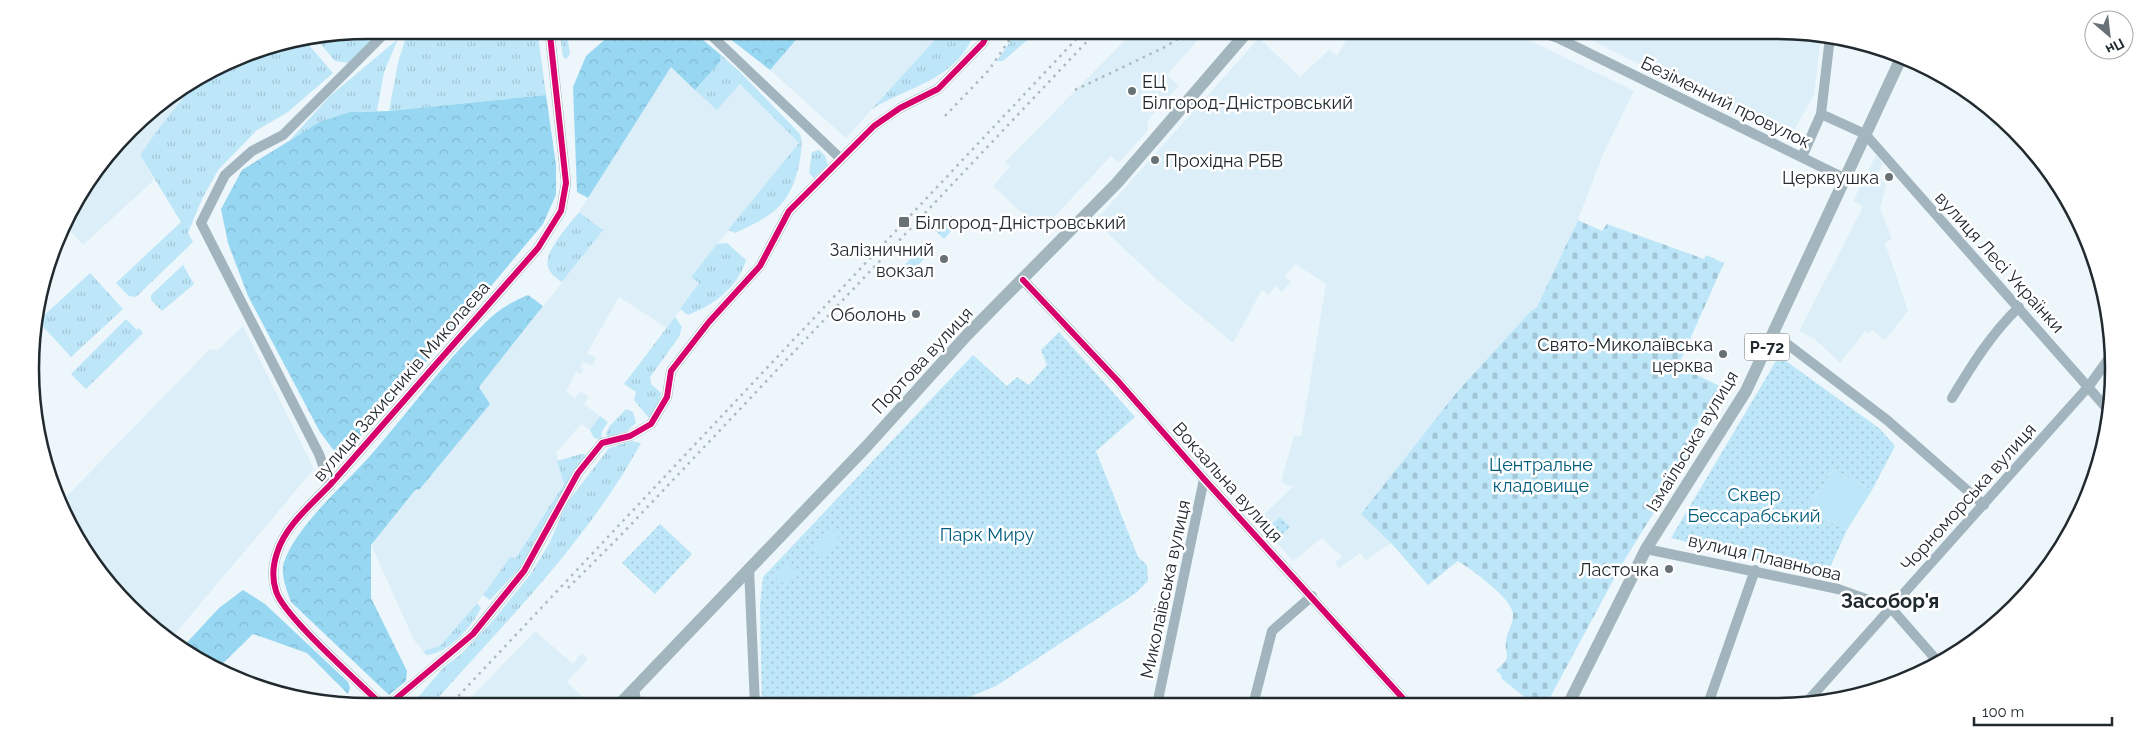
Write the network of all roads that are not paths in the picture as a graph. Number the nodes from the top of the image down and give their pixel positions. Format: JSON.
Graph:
{"nodes":[{"id":1,"x":379,"y":39,"type":"edge"},
{"id":2,"x":550,"y":39,"type":"edge"},
{"id":3,"x":715,"y":39,"type":"edge"},
{"id":4,"x":985,"y":39,"type":"edge"},
{"id":5,"x":1241,"y":39,"type":"edge"},
{"id":6,"x":1560,"y":39,"type":"edge"},
{"id":7,"x":1829,"y":43,"type":"edge"},
{"id":8,"x":1899,"y":63,"type":"edge"},
{"id":9,"x":1821,"y":114,"type":"junction"},
{"id":10,"x":1865,"y":134,"type":"junction"},
{"id":11,"x":1802,"y":157,"type":"junction"},
{"id":12,"x":841,"y":159,"type":"junction"},
{"id":13,"x":1844,"y":178,"type":"junction"},
{"id":14,"x":1023,"y":280,"type":"junction"},
{"id":15,"x":2019,"y":307,"type":"junction"},
{"id":16,"x":1774,"y":334,"type":"junction"},
{"id":17,"x":2105,"y":364,"type":"edge"},
{"id":18,"x":2089,"y":386,"type":"junction"},
{"id":19,"x":1952,"y":398,"type":"dead end"},
{"id":20,"x":2103,"y":404,"type":"edge"},
{"id":21,"x":1204,"y":479,"type":"junction"},
{"id":22,"x":330,"y":485,"type":"junction"},
{"id":23,"x":1984,"y":505,"type":"junction"},
{"id":24,"x":1646,"y":548,"type":"junction"},
{"id":25,"x":749,"y":568,"type":"junction"},
{"id":26,"x":1755,"y":570,"type":"junction"},
{"id":27,"x":1312,"y":596,"type":"junction"},
{"id":28,"x":1891,"y":608,"type":"junction"},
{"id":29,"x":1934,"y":657,"type":"edge"},
{"id":30,"x":634,"y":688,"type":"junction"},
{"id":31,"x":1812,"y":696,"type":"edge"},
{"id":32,"x":376,"y":698,"type":"edge"},
{"id":33,"x":396,"y":698,"type":"edge"},
{"id":34,"x":625,"y":698,"type":"edge"},
{"id":35,"x":636,"y":698,"type":"edge"},
{"id":36,"x":754,"y":698,"type":"edge"},
{"id":37,"x":1159,"y":698,"type":"edge"},
{"id":38,"x":1255,"y":698,"type":"edge"},
{"id":39,"x":1403,"y":698,"type":"edge"},
{"id":40,"x":1571,"y":698,"type":"edge"},
{"id":41,"x":1710,"y":698,"type":"edge"}],
"edges":[{"from":1,"to":22,"type":"street"},
{"from":2,"to":22,"type":"street","name":"вулиця Захисників Миколаєва"},
{"from":3,"to":12,"type":"street"},
{"from":4,"to":12,"type":"street"},
{"from":5,"to":14,"type":"main road","name":"Портова вулиця"},
{"from":6,"to":11,"type":"street","name":"Безіменний провулок"},
{"from":7,"to":9,"type":"street"},
{"from":8,"to":10,"type":"main road","name":"Ізмаїльська вулиця","number":"Р-72"},
{"from":9,"to":10,"type":"street"},
{"from":9,"to":11,"type":"street"},
{"from":10,"to":13,"type":"main road","name":"Ізмаїльська вулиця","number":"Р-72"},
{"from":10,"to":15,"type":"street","name":"вулиця Лесі Українки"},
{"from":11,"to":13,"type":"street","name":"Безіменний провулок"},
{"from":12,"to":33,"type":"street"},
{"from":13,"to":16,"type":"main road","name":"Ізмаїльська вулиця","number":"Р-72"},
{"from":14,"to":21,"type":"street","name":"Вокзальна вулиця"},
{"from":14,"to":25,"type":"main road","name":"Портова вулиця"},
{"from":15,"to":18,"type":"street","name":"вулиця Лесі Українки"},
{"from":15,"to":19,"type":"street"},
{"from":16,"to":23,"type":"street"},
{"from":16,"to":24,"type":"main road","name":"Ізмаїльська вулиця","number":"Р-72"},
{"from":17,"to":18,"type":"street","name":"Чорноморська вулиця"},
{"from":18,"to":20,"type":"street","name":"вулиця Лесі Українки"},
{"from":18,"to":23,"type":"street","name":"Чорноморська вулиця"},
{"from":21,"to":27,"type":"street","name":"Вокзальна вулиця"},
{"from":21,"to":37,"type":"street","name":"Миколаївська вулиця"},
{"from":22,"to":32,"type":"street","name":"вулиця Захисників Миколаєва"},
{"from":23,"to":28,"type":"street","name":"Чорноморська вулиця"},
{"from":24,"to":26,"type":"street","name":"вулиця Плавньова"},
{"from":24,"to":40,"type":"main road","name":"Ізмаїльська вулиця","number":"Р-72"},
{"from":25,"to":30,"type":"main road","name":"Портова вулиця"},
{"from":25,"to":36,"type":"street"},
{"from":26,"to":28,"type":"street","name":"вулиця Плавньова"},
{"from":26,"to":41,"type":"street"},
{"from":27,"to":38,"type":"street"},
{"from":27,"to":39,"type":"street","name":"Вокзальна вулиця"},
{"from":28,"to":29,"type":"street","name":"вулиця Плавньова"},
{"from":28,"to":31,"type":"street","name":"Чорноморська вулиця"},
{"from":30,"to":34,"type":"main road","name":"Портова вулиця"},
{"from":30,"to":35,"type":"street"}]}
